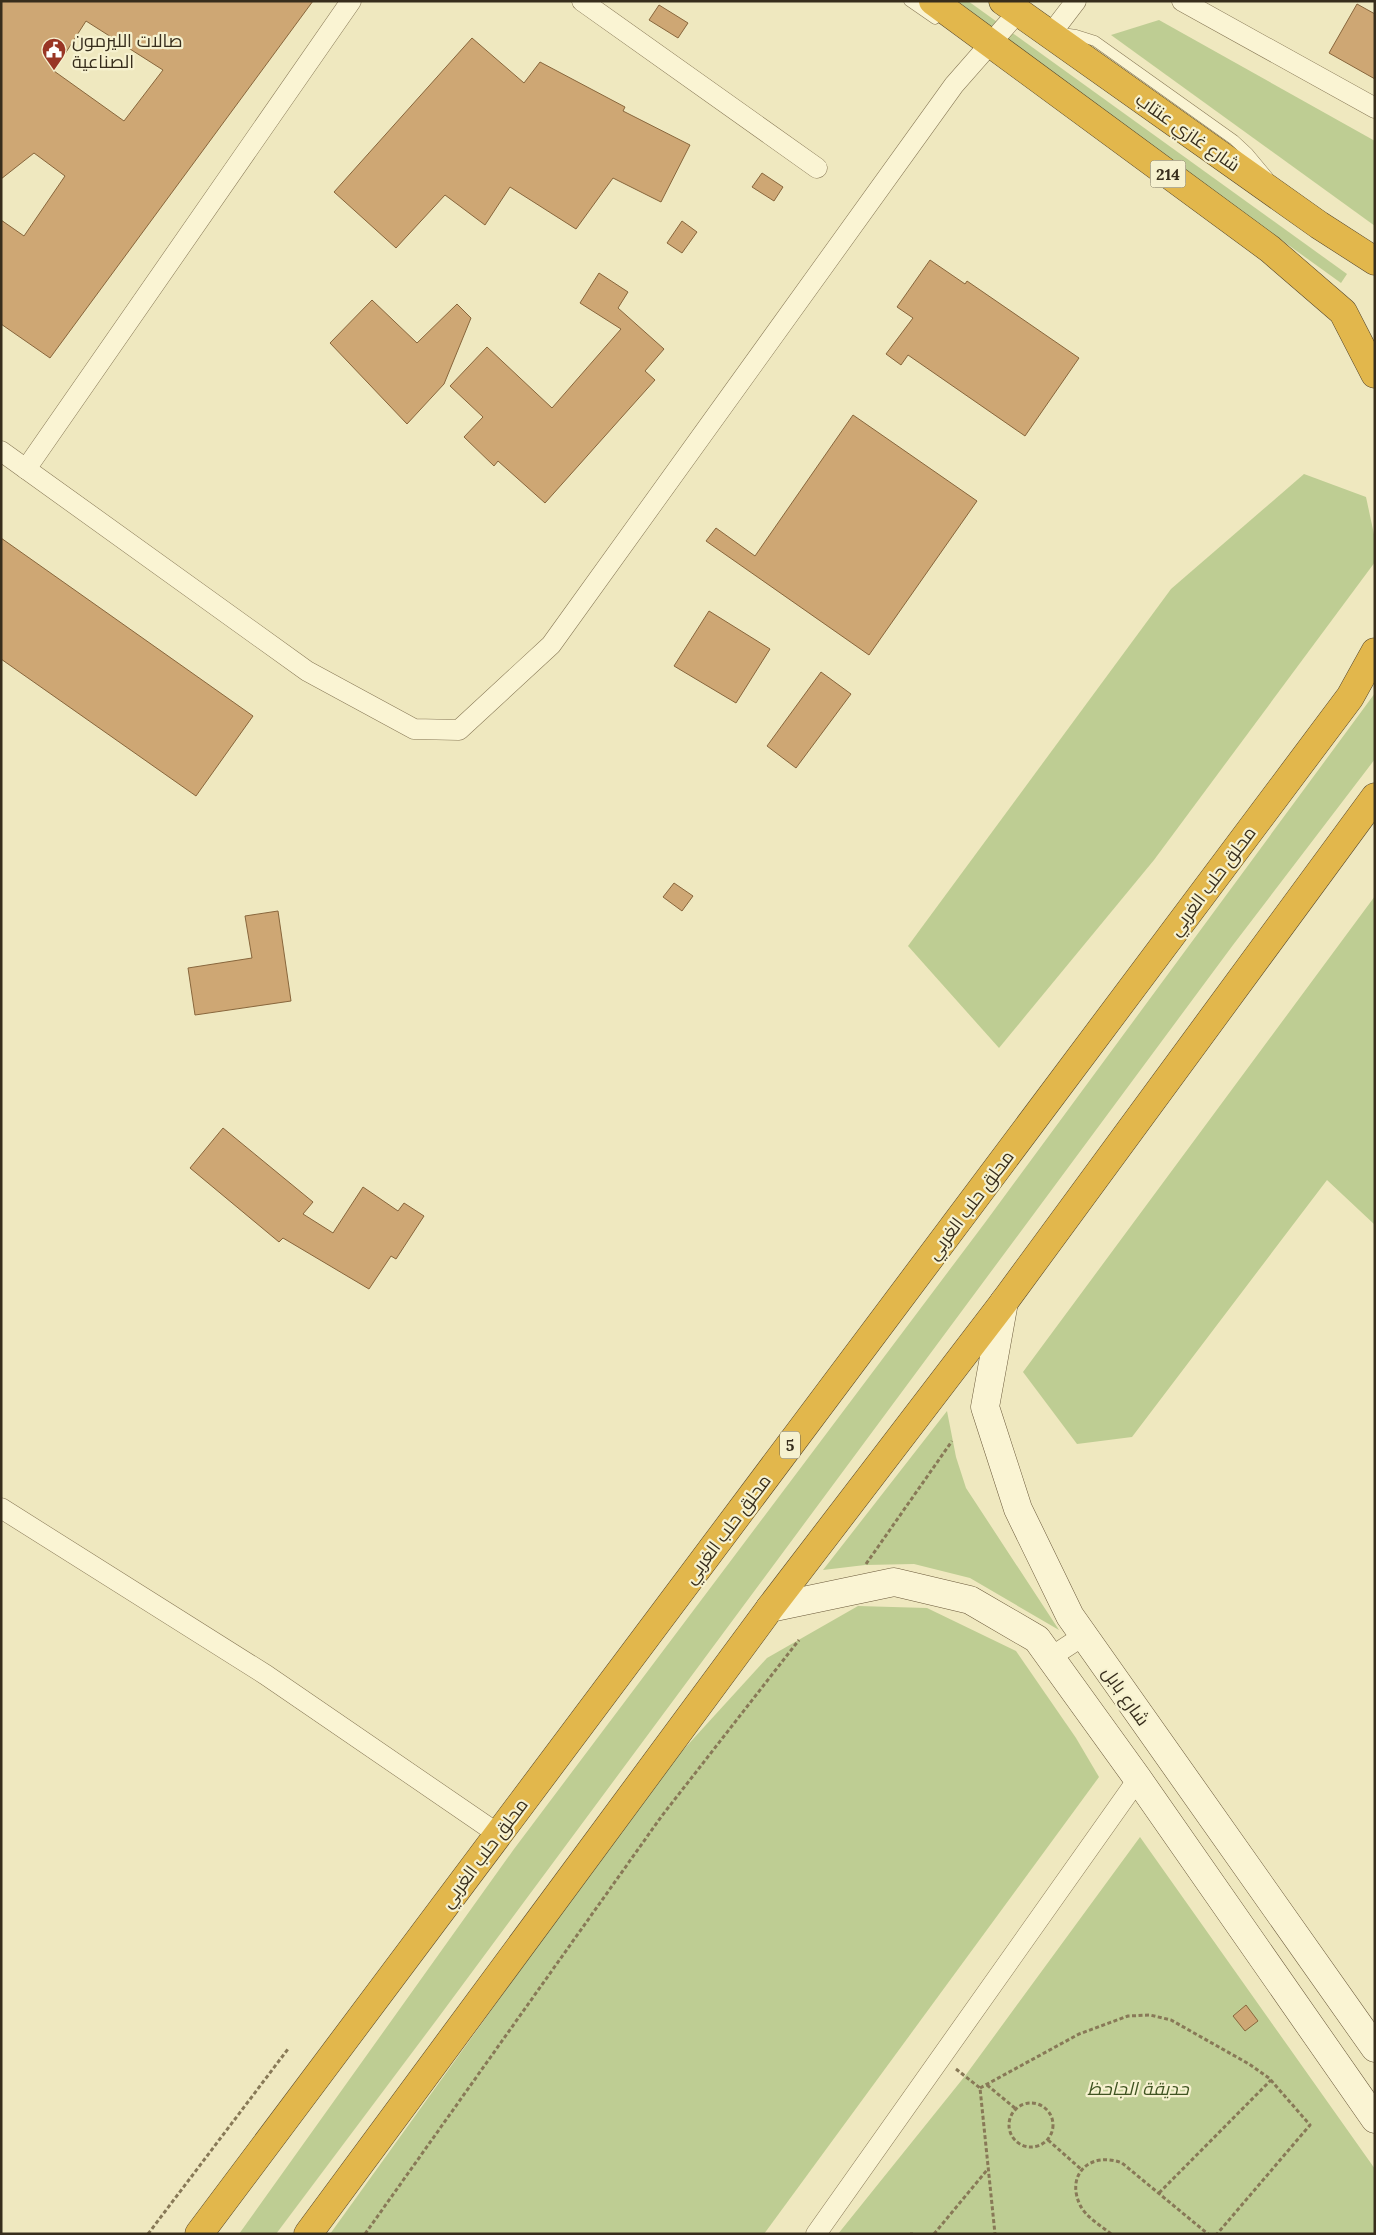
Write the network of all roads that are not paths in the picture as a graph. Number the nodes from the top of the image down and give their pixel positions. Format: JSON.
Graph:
{"nodes":[{"id":1,"x":352,"y":1,"type":"edge"},
{"id":2,"x":582,"y":1,"type":"edge"},
{"id":3,"x":909,"y":1,"type":"edge"},
{"id":4,"x":934,"y":1,"type":"edge"},
{"id":5,"x":1076,"y":1,"type":"edge"},
{"id":6,"x":1182,"y":1,"type":"edge"},
{"id":7,"x":1011,"y":7,"type":"edge"},
{"id":8,"x":981,"y":35,"type":"junction"},
{"id":9,"x":1050,"y":35,"type":"junction"},
{"id":10,"x":1375,"y":108,"type":"edge"},
{"id":11,"x":817,"y":168,"type":"dead end"},
{"id":12,"x":1375,"y":260,"type":"edge"},
{"id":13,"x":1375,"y":374,"type":"edge"},
{"id":14,"x":1,"y":451,"type":"edge"},
{"id":15,"x":26,"y":469,"type":"junction"},
{"id":16,"x":1375,"y":652,"type":"edge"},
{"id":17,"x":1375,"y":797,"type":"edge"},
{"id":18,"x":1004,"y":1302,"type":"junction"},
{"id":19,"x":1,"y":1508,"type":"edge"},
{"id":20,"x":770,"y":1608,"type":"junction"},
{"id":21,"x":1083,"y":1636,"type":"junction"},
{"id":22,"x":1051,"y":1658,"type":"junction"},
{"id":23,"x":1138,"y":1779,"type":"junction"},
{"id":24,"x":498,"y":1834,"type":"junction"},
{"id":25,"x":1375,"y":2048,"type":"edge"},
{"id":26,"x":1375,"y":2119,"type":"edge"},
{"id":27,"x":199,"y":2234,"type":"edge"},
{"id":28,"x":308,"y":2234,"type":"edge"},
{"id":29,"x":816,"y":2234,"type":"edge"}],
"edges":[{"from":1,"to":15,"type":"street"},
{"from":2,"to":11,"type":"street"},
{"from":3,"to":8,"type":"lane"},
{"from":4,"to":8,"type":"highway","number":"214"},
{"from":5,"to":9,"type":"street"},
{"from":6,"to":10,"type":"street"},
{"from":7,"to":8,"type":"street"},
{"from":7,"to":9,"type":"highway","name":"شارع غازي عنتاب","number":"214"},
{"from":8,"to":13,"type":"highway","number":"214"},
{"from":8,"to":15,"type":"street"},
{"from":9,"to":12,"type":"highway","name":"شارع غازي عنتاب","number":"214"},
{"from":14,"to":15,"type":"street"},
{"from":16,"to":24,"type":"highway","name":"محلق حلب الغربي","number":"5"},
{"from":17,"to":18,"type":"highway"},
{"from":18,"to":20,"type":"highway"},
{"from":18,"to":21,"type":"street","name":"شارع بابل"},
{"from":19,"to":24,"type":"street"},
{"from":20,"to":22,"type":"street"},
{"from":20,"to":28,"type":"highway"},
{"from":21,"to":22,"type":"street"},
{"from":21,"to":25,"type":"street","name":"شارع بابل"},
{"from":22,"to":23,"type":"street"},
{"from":23,"to":26,"type":"street"},
{"from":23,"to":29,"type":"street"},
{"from":24,"to":27,"type":"highway","name":"محلق حلب الغربي","number":"5"}]}
